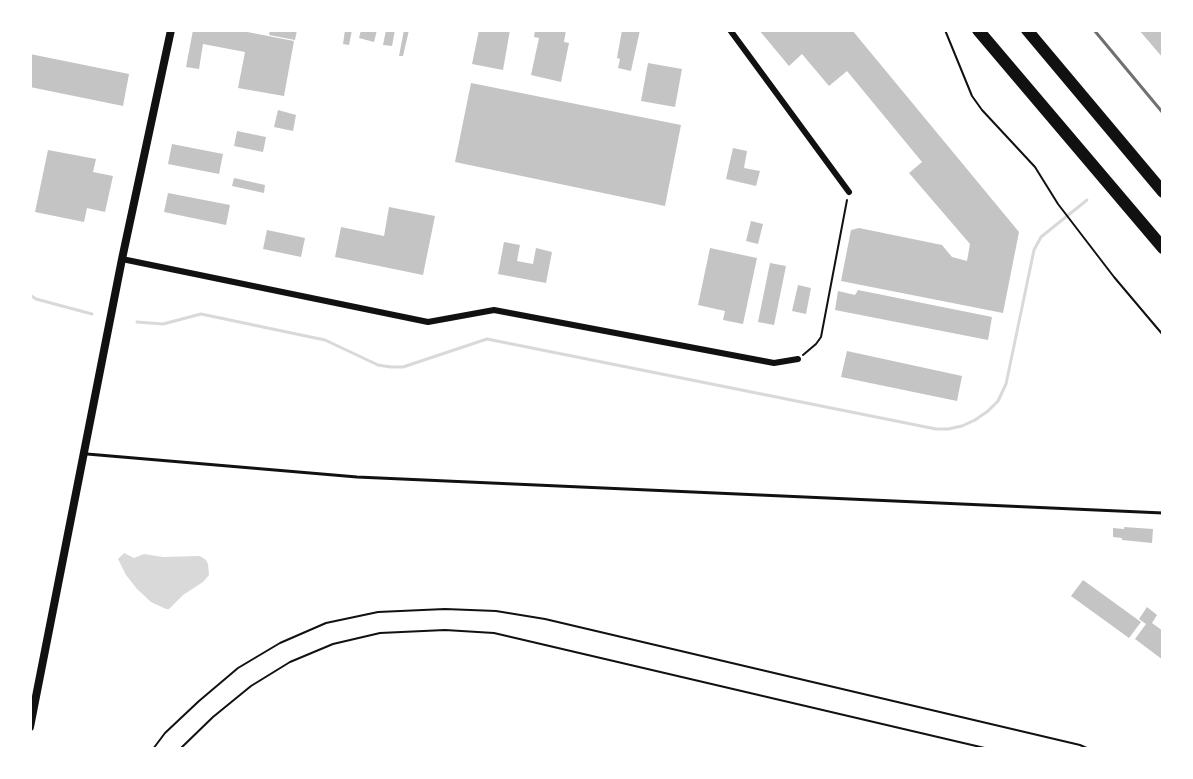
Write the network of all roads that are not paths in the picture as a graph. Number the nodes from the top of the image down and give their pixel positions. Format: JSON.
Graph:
{"nodes":[{"id":1,"x":171,"y":30,"type":"edge"},
{"id":2,"x":730,"y":30,"type":"edge"},
{"id":3,"x":978,"y":30,"type":"edge"},
{"id":4,"x":1027,"y":30,"type":"edge"},
{"id":5,"x":849,"y":192,"type":"road end"},
{"id":6,"x":1163,"y":192,"type":"edge"},
{"id":7,"x":1163,"y":248,"type":"edge"},
{"id":8,"x":122,"y":259,"type":"junction"},
{"id":9,"x":798,"y":358,"type":"road end"},
{"id":10,"x":83,"y":453,"type":"junction"},
{"id":11,"x":1163,"y":513,"type":"edge"},
{"id":12,"x":30,"y":727,"type":"edge"}],
"edges":[{"from":1,"to":8,"type":"street"},
{"from":2,"to":5,"type":"street"},
{"from":3,"to":7,"type":"highway"},
{"from":4,"to":6,"type":"highway"},
{"from":8,"to":9,"type":"street"},
{"from":8,"to":10,"type":"street"},
{"from":10,"to":11,"type":"lane"},
{"from":10,"to":12,"type":"street"}]}
